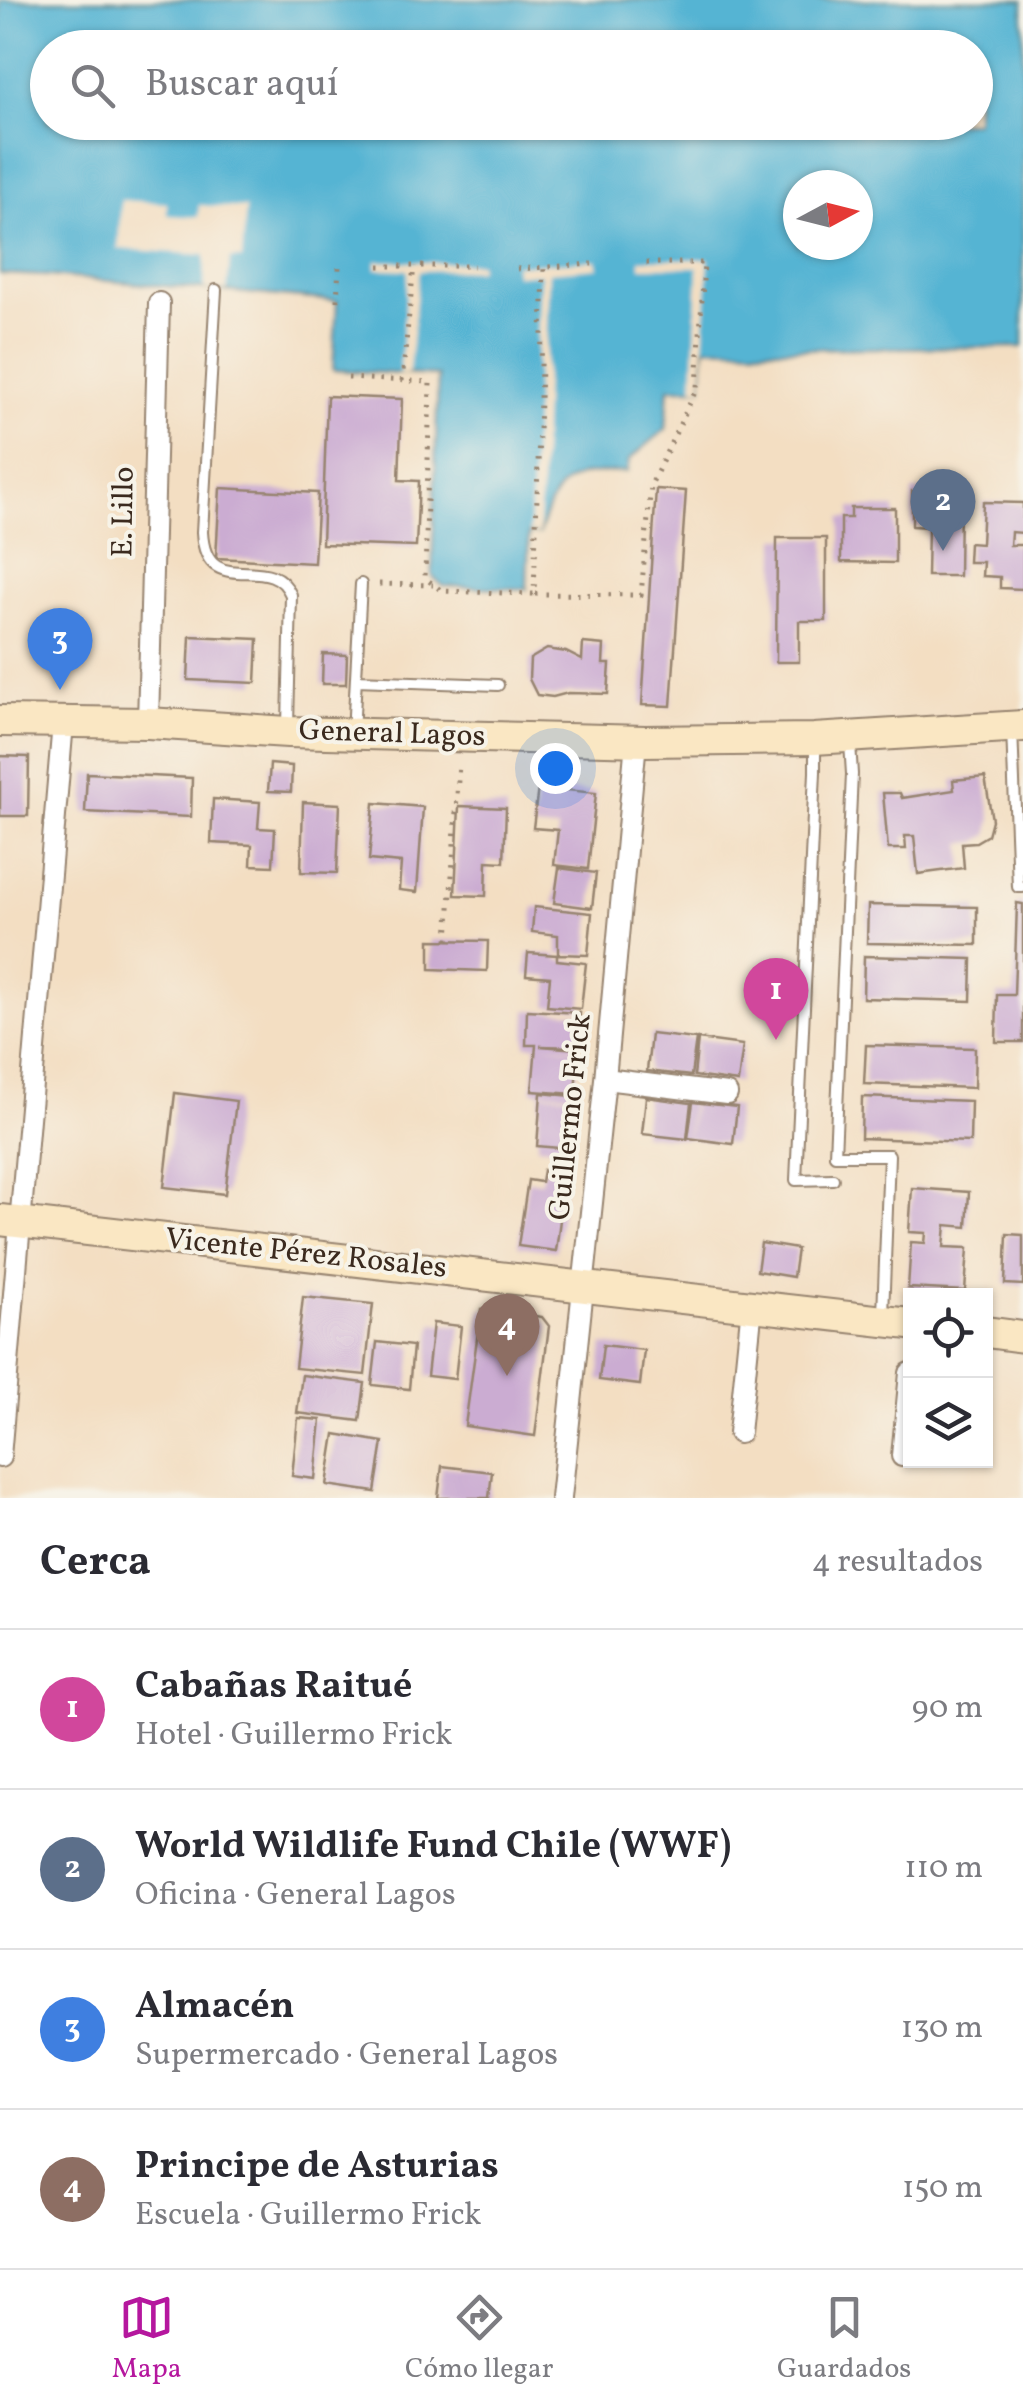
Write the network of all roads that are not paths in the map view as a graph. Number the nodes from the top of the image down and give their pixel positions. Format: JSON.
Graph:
{"nodes":[{"id":1,"x":216,"y":290,"type":"dead end"},
{"id":2,"x":159,"y":303,"type":"dead end"},
{"id":3,"x":360,"y":584,"type":"road end"},
{"id":4,"x":356,"y":680,"type":"junction"},
{"id":5,"x":498,"y":686,"type":"dead end"},
{"id":6,"x":0,"y":721,"type":"edge"},
{"id":7,"x":63,"y":723,"type":"junction"},
{"id":8,"x":148,"y":723,"type":"junction"},
{"id":9,"x":1017,"y":726,"type":"edge"},
{"id":10,"x":288,"y":732,"type":"junction"},
{"id":11,"x":353,"y":734,"type":"junction"},
{"id":12,"x":850,"y":737,"type":"junction"},
{"id":13,"x":814,"y":739,"type":"junction"},
{"id":14,"x":636,"y":741,"type":"junction"},
{"id":15,"x":1023,"y":887,"type":"edge"},
{"id":16,"x":605,"y":1079,"type":"junction"},
{"id":17,"x":727,"y":1094,"type":"dead end"},
{"id":18,"x":832,"y":1179,"type":"dead end"},
{"id":19,"x":10,"y":1221,"type":"edge"},
{"id":20,"x":584,"y":1285,"type":"junction"},
{"id":21,"x":752,"y":1305,"type":"junction"},
{"id":22,"x":897,"y":1322,"type":"edge"},
{"id":23,"x":993,"y":1333,"type":"edge"},
{"id":24,"x":1023,"y":1337,"type":"edge"},
{"id":25,"x":909,"y":1378,"type":"edge"},
{"id":26,"x":739,"y":1433,"type":"dead end"},
{"id":27,"x":0,"y":1456,"type":"edge"},
{"id":28,"x":902,"y":1456,"type":"dead end"},
{"id":29,"x":561,"y":1498,"type":"edge"}],
"edges":[{"from":1,"to":10,"type":"lane"},
{"from":2,"to":8,"type":"street","name":"E. Lillo"},
{"from":3,"to":4,"type":"lane"},
{"from":4,"to":5,"type":"lane"},
{"from":4,"to":11,"type":"lane"},
{"from":6,"to":7,"type":"main road","name":"General Lagos"},
{"from":7,"to":8,"type":"main road","name":"General Lagos"},
{"from":7,"to":19,"type":"street"},
{"from":8,"to":10,"type":"main road","name":"General Lagos"},
{"from":9,"to":12,"type":"main road","name":"General Lagos"},
{"from":9,"to":15,"type":"lane"},
{"from":10,"to":11,"type":"main road","name":"General Lagos"},
{"from":11,"to":14,"type":"main road","name":"General Lagos"},
{"from":12,"to":13,"type":"main road","name":"General Lagos"},
{"from":12,"to":22,"type":"lane"},
{"from":13,"to":14,"type":"main road","name":"General Lagos"},
{"from":13,"to":18,"type":"lane"},
{"from":14,"to":16,"type":"street","name":"Guillermo Frick"},
{"from":16,"to":17,"type":"street"},
{"from":16,"to":20,"type":"street","name":"Guillermo Frick"},
{"from":19,"to":20,"type":"main road","name":"Vicente Pérez Rosales"},
{"from":19,"to":27,"type":"street"},
{"from":20,"to":21,"type":"main road","name":"Vicente Pérez Rosales"},
{"from":20,"to":29,"type":"street","name":"Guillermo Frick"},
{"from":21,"to":22,"type":"main road","name":"Vicente Pérez Rosales"},
{"from":21,"to":26,"type":"street"},
{"from":23,"to":24,"type":"main road"},
{"from":25,"to":28,"type":"street"}]}
